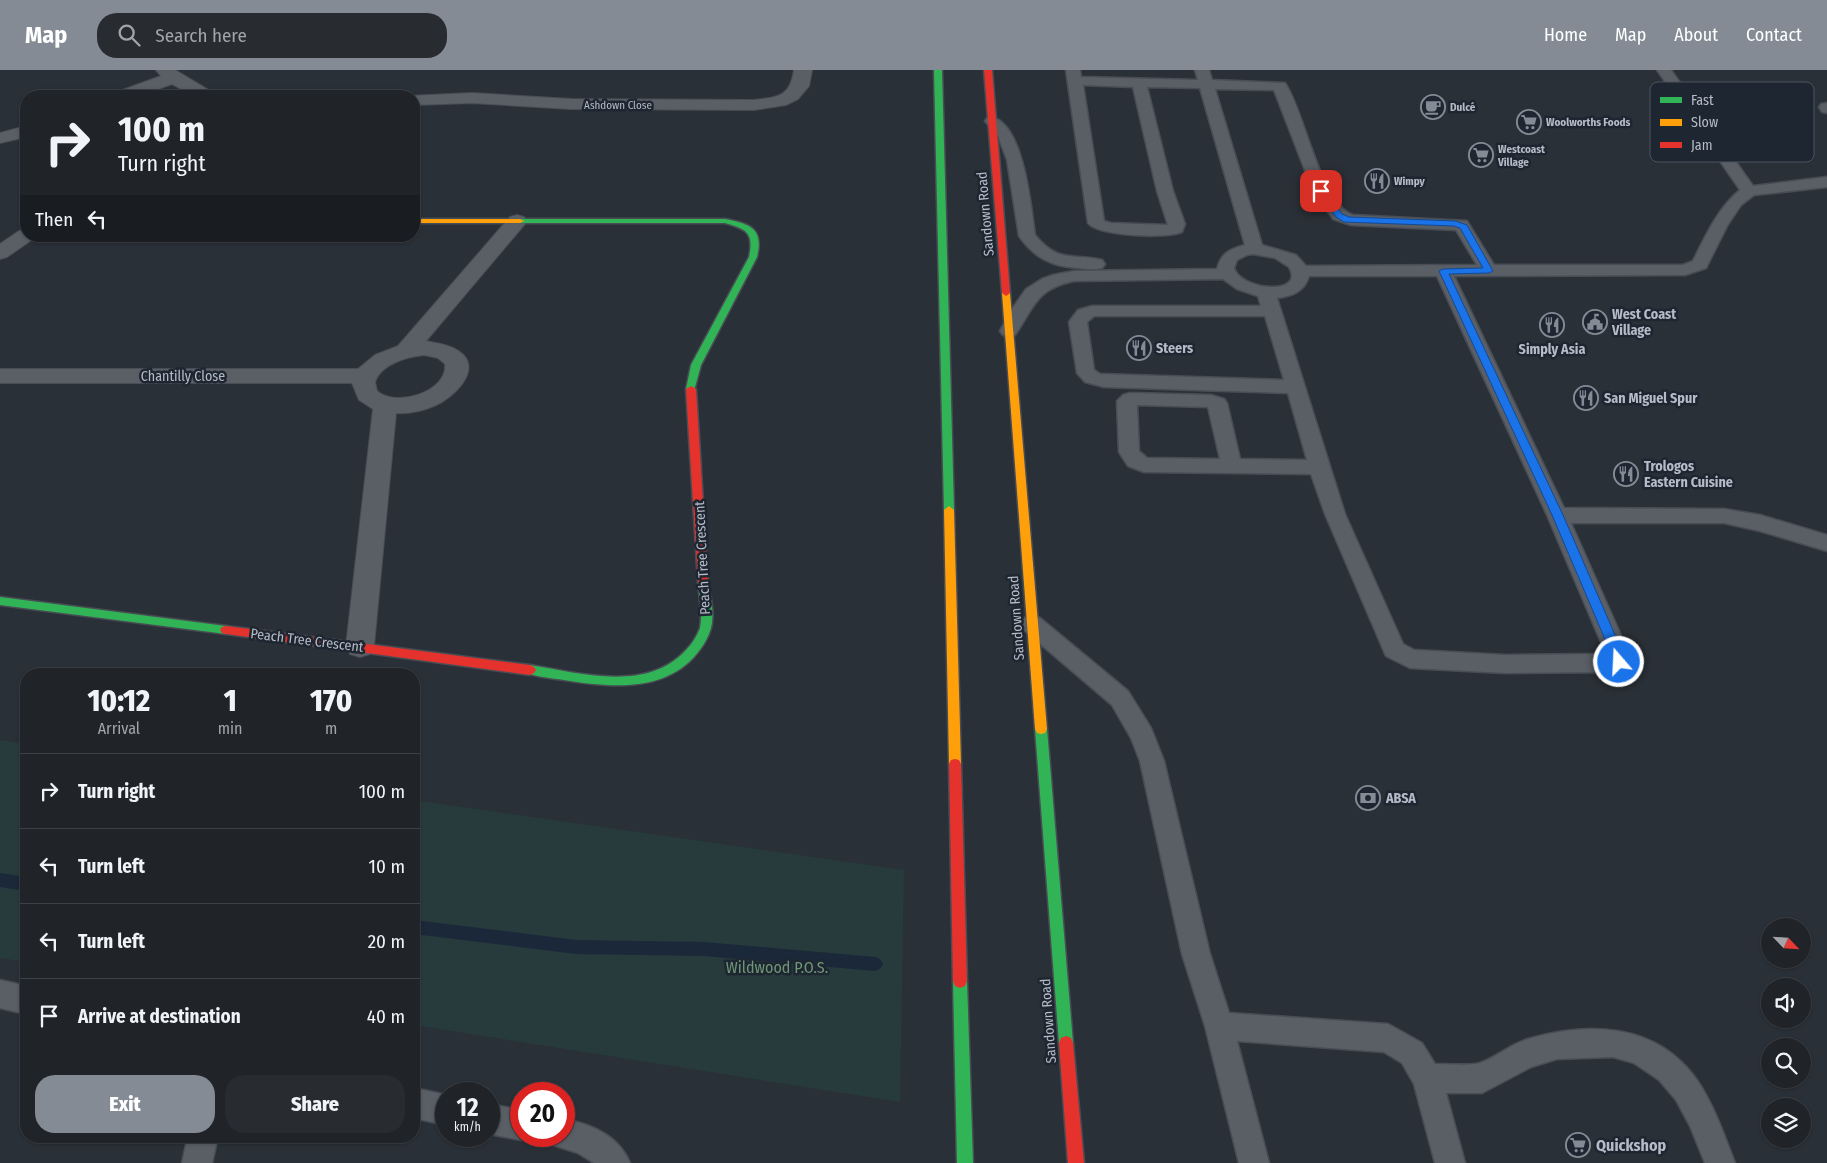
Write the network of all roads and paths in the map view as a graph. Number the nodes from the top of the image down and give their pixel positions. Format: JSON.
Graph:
{"nodes":[{"id":1,"x":803,"y":70,"type":"edge"},
{"id":2,"x":938,"y":70,"type":"edge"},
{"id":3,"x":988,"y":70,"type":"edge"},
{"id":4,"x":1664,"y":70,"type":"edge"},
{"id":5,"x":169,"y":74,"type":"edge"},
{"id":6,"x":1074,"y":75,"type":"edge"},
{"id":7,"x":1203,"y":76,"type":"edge"},
{"id":8,"x":1139,"y":82,"type":"junction"},
{"id":9,"x":1672,"y":82,"type":"edge"},
{"id":10,"x":136,"y":90,"type":"edge"},
{"id":11,"x":196,"y":90,"type":"edge"},
{"id":12,"x":420,"y":100,"type":"edge"},
{"id":13,"x":992,"y":121,"type":"junction"},
{"id":14,"x":20,"y":133,"type":"edge"},
{"id":15,"x":1,"y":138,"type":"edge"},
{"id":16,"x":1729,"y":162,"type":"edge"},
{"id":17,"x":1827,"y":182,"type":"edge"},
{"id":18,"x":1749,"y":191,"type":"junction"},
{"id":19,"x":420,"y":221,"type":"edge"},
{"id":20,"x":517,"y":221,"type":"junction"},
{"id":21,"x":20,"y":239,"type":"edge"},
{"id":22,"x":1255,"y":249,"type":"junction"},
{"id":23,"x":0,"y":253,"type":"edge"},
{"id":24,"x":1226,"y":268,"type":"junction"},
{"id":25,"x":1300,"y":271,"type":"junction"},
{"id":26,"x":1443,"y":271,"type":"junction"},
{"id":27,"x":1489,"y":271,"type":"junction"},
{"id":28,"x":1269,"y":302,"type":"junction"},
{"id":29,"x":1009,"y":331,"type":"junction"},
{"id":30,"x":406,"y":350,"type":"junction"},
{"id":31,"x":0,"y":376,"type":"edge"},
{"id":32,"x":366,"y":376,"type":"junction"},
{"id":33,"x":1296,"y":387,"type":"junction"},
{"id":34,"x":385,"y":405,"type":"junction"},
{"id":35,"x":1232,"y":465,"type":"junction"},
{"id":36,"x":1319,"y":466,"type":"junction"},
{"id":37,"x":1557,"y":515,"type":"junction"},
{"id":38,"x":1827,"y":543,"type":"edge"},
{"id":39,"x":0,"y":601,"type":"edge"},
{"id":40,"x":1032,"y":624,"type":"junction"},
{"id":41,"x":360,"y":646,"type":"junction"},
{"id":42,"x":0,"y":994,"type":"edge"},
{"id":43,"x":20,"y":999,"type":"edge"},
{"id":44,"x":1219,"y":1026,"type":"junction"},
{"id":45,"x":1427,"y":1079,"type":"junction"},
{"id":46,"x":420,"y":1104,"type":"edge"},
{"id":47,"x":435,"y":1108,"type":"edge"},
{"id":48,"x":575,"y":1136,"type":"edge"},
{"id":49,"x":202,"y":1143,"type":"edge"},
{"id":50,"x":198,"y":1163,"type":"edge"},
{"id":51,"x":614,"y":1163,"type":"edge"},
{"id":52,"x":965,"y":1163,"type":"edge"},
{"id":53,"x":1076,"y":1163,"type":"edge"},
{"id":54,"x":1254,"y":1163,"type":"edge"},
{"id":55,"x":1450,"y":1163,"type":"edge"},
{"id":56,"x":1720,"y":1163,"type":"edge"}],
"edges":[{"from":1,"to":12,"type":"street","name":"Ashdown Close"},
{"from":2,"to":52,"type":"main road"},
{"from":3,"to":13,"type":"main road","name":"Sandown Road"},
{"from":4,"to":9,"type":"lane"},
{"from":5,"to":10,"type":"street"},
{"from":5,"to":11,"type":"street"},
{"from":6,"to":8,"type":"lane"},
{"from":6,"to":8,"type":"lane"},
{"from":7,"to":8,"type":"lane"},
{"from":7,"to":22,"type":"lane"},
{"from":7,"to":27,"type":"lane"},
{"from":13,"to":24,"type":"lane"},
{"from":13,"to":29,"type":"main road","name":"Sandown Road"},
{"from":14,"to":15,"type":"street"},
{"from":16,"to":18,"type":"lane"},
{"from":17,"to":18,"type":"lane"},
{"from":18,"to":27,"type":"lane"},
{"from":19,"to":20,"type":"main road","name":"Peach Tree Crescent"},
{"from":20,"to":30,"type":"street"},
{"from":20,"to":41,"type":"main road","name":"Peach Tree Crescent"},
{"from":21,"to":23,"type":"street"},
{"from":22,"to":24,"type":"lane"},
{"from":22,"to":25,"type":"lane"},
{"from":24,"to":28,"type":"lane"},
{"from":24,"to":29,"type":"lane"},
{"from":25,"to":26,"type":"lane"},
{"from":25,"to":28,"type":"lane"},
{"from":26,"to":27,"type":"lane"},
{"from":26,"to":37,"type":"lane"},
{"from":28,"to":33,"type":"lane"},
{"from":28,"to":33,"type":"lane"},
{"from":29,"to":40,"type":"main road","name":"Sandown Road"},
{"from":30,"to":32,"type":"street"},
{"from":30,"to":34,"type":"street"},
{"from":31,"to":32,"type":"street","name":"Chantilly Close"},
{"from":32,"to":34,"type":"street"},
{"from":33,"to":36,"type":"lane"},
{"from":34,"to":41,"type":"street"},
{"from":35,"to":35,"type":"lane"},
{"from":35,"to":36,"type":"lane"},
{"from":36,"to":37,"type":"lane"},
{"from":37,"to":38,"type":"lane"},
{"from":39,"to":41,"type":"main road","name":"Peach Tree Crescent"},
{"from":40,"to":44,"type":"lane"},
{"from":40,"to":53,"type":"main road","name":"Sandown Road"},
{"from":42,"to":43,"type":"lane"},
{"from":44,"to":45,"type":"lane"},
{"from":44,"to":54,"type":"lane"},
{"from":45,"to":55,"type":"lane"},
{"from":45,"to":56,"type":"lane"},
{"from":46,"to":47,"type":"lane"},
{"from":48,"to":51,"type":"lane"},
{"from":49,"to":50,"type":"lane"}]}
